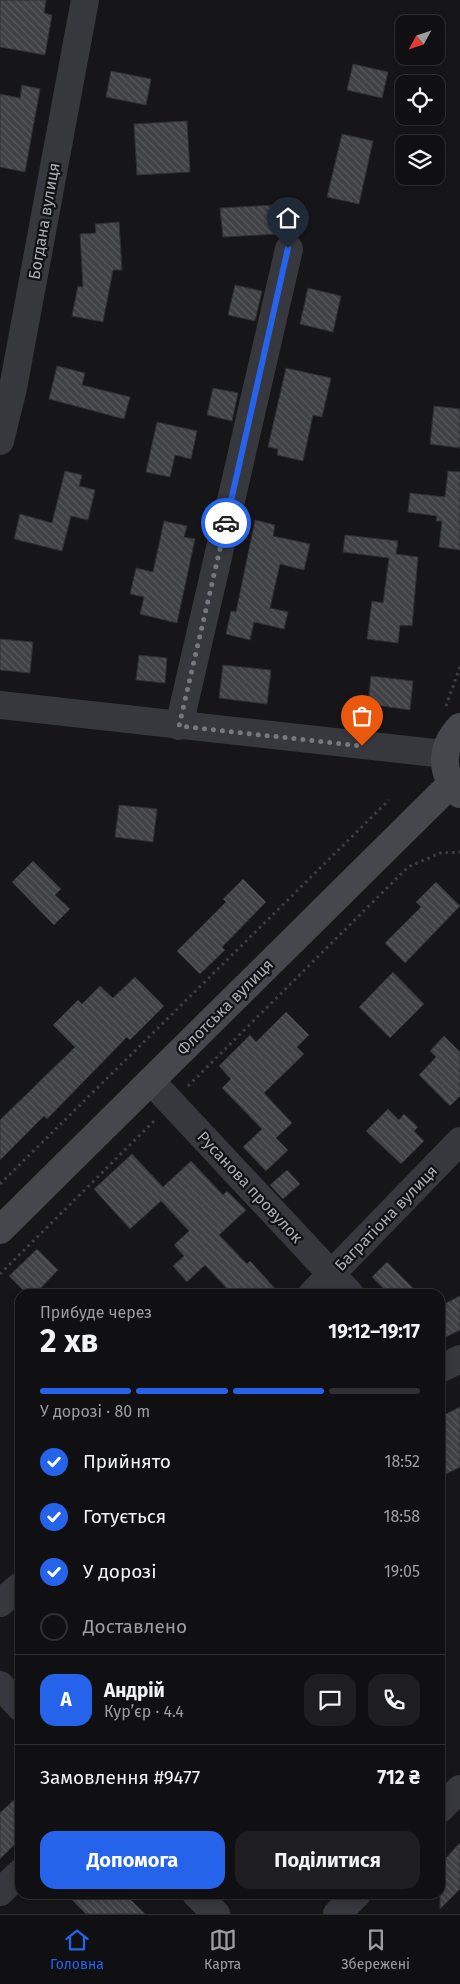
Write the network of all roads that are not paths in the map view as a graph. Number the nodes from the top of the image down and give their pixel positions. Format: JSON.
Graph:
{"nodes":[{"id":1,"x":85,"y":0,"type":"edge"},
{"id":2,"x":288,"y":248,"type":"dead end"},
{"id":3,"x":0,"y":441,"type":"edge"},
{"id":4,"x":0,"y":706,"type":"edge"},
{"id":5,"x":453,"y":718,"type":"edge"},
{"id":6,"x":179,"y":726,"type":"junction"},
{"id":7,"x":444,"y":754,"type":"junction"},
{"id":8,"x":455,"y":789,"type":"edge"},
{"id":9,"x":151,"y":1081,"type":"junction"},
{"id":10,"x":460,"y":1141,"type":"edge"},
{"id":11,"x":0,"y":1230,"type":"edge"},
{"id":12,"x":331,"y":1274,"type":"junction"},
{"id":13,"x":317,"y":1289,"type":"edge"},
{"id":14,"x":345,"y":1289,"type":"edge"},
{"id":15,"x":460,"y":1359,"type":"edge"},
{"id":16,"x":445,"y":1366,"type":"edge"},
{"id":17,"x":15,"y":1590,"type":"edge"},
{"id":18,"x":0,"y":1603,"type":"edge"},
{"id":19,"x":0,"y":1685,"type":"edge"},
{"id":20,"x":15,"y":1702,"type":"edge"},
{"id":21,"x":460,"y":1789,"type":"edge"},
{"id":22,"x":445,"y":1805,"type":"edge"},
{"id":23,"x":15,"y":1877,"type":"edge"},
{"id":24,"x":0,"y":1892,"type":"edge"},
{"id":25,"x":201,"y":1899,"type":"edge"},
{"id":26,"x":352,"y":1899,"type":"edge"},
{"id":27,"x":216,"y":1914,"type":"edge"},
{"id":28,"x":337,"y":1914,"type":"edge"}],
"edges":[{"from":1,"to":3,"type":"street","name":"Богдана вулиця"},
{"from":2,"to":6,"type":"street"},
{"from":4,"to":6,"type":"street"},
{"from":5,"to":7,"type":"street"},
{"from":6,"to":7,"type":"street"},
{"from":7,"to":8,"type":"street"},
{"from":8,"to":9,"type":"street","name":"Флотська вулиця"},
{"from":9,"to":11,"type":"street","name":"Флотська вулиця"},
{"from":9,"to":12,"type":"street","name":"Русанова провулок"},
{"from":10,"to":12,"type":"street","name":"Багратіона вулиця"},
{"from":12,"to":13,"type":"street","name":"Багратіона вулиця"},
{"from":12,"to":14,"type":"street","name":"Русанова провулок"},
{"from":15,"to":16,"type":"street"},
{"from":17,"to":18,"type":"street"},
{"from":19,"to":20,"type":"street"},
{"from":21,"to":22,"type":"street"},
{"from":23,"to":24,"type":"street"},
{"from":25,"to":27,"type":"street"},
{"from":26,"to":28,"type":"street"}]}
